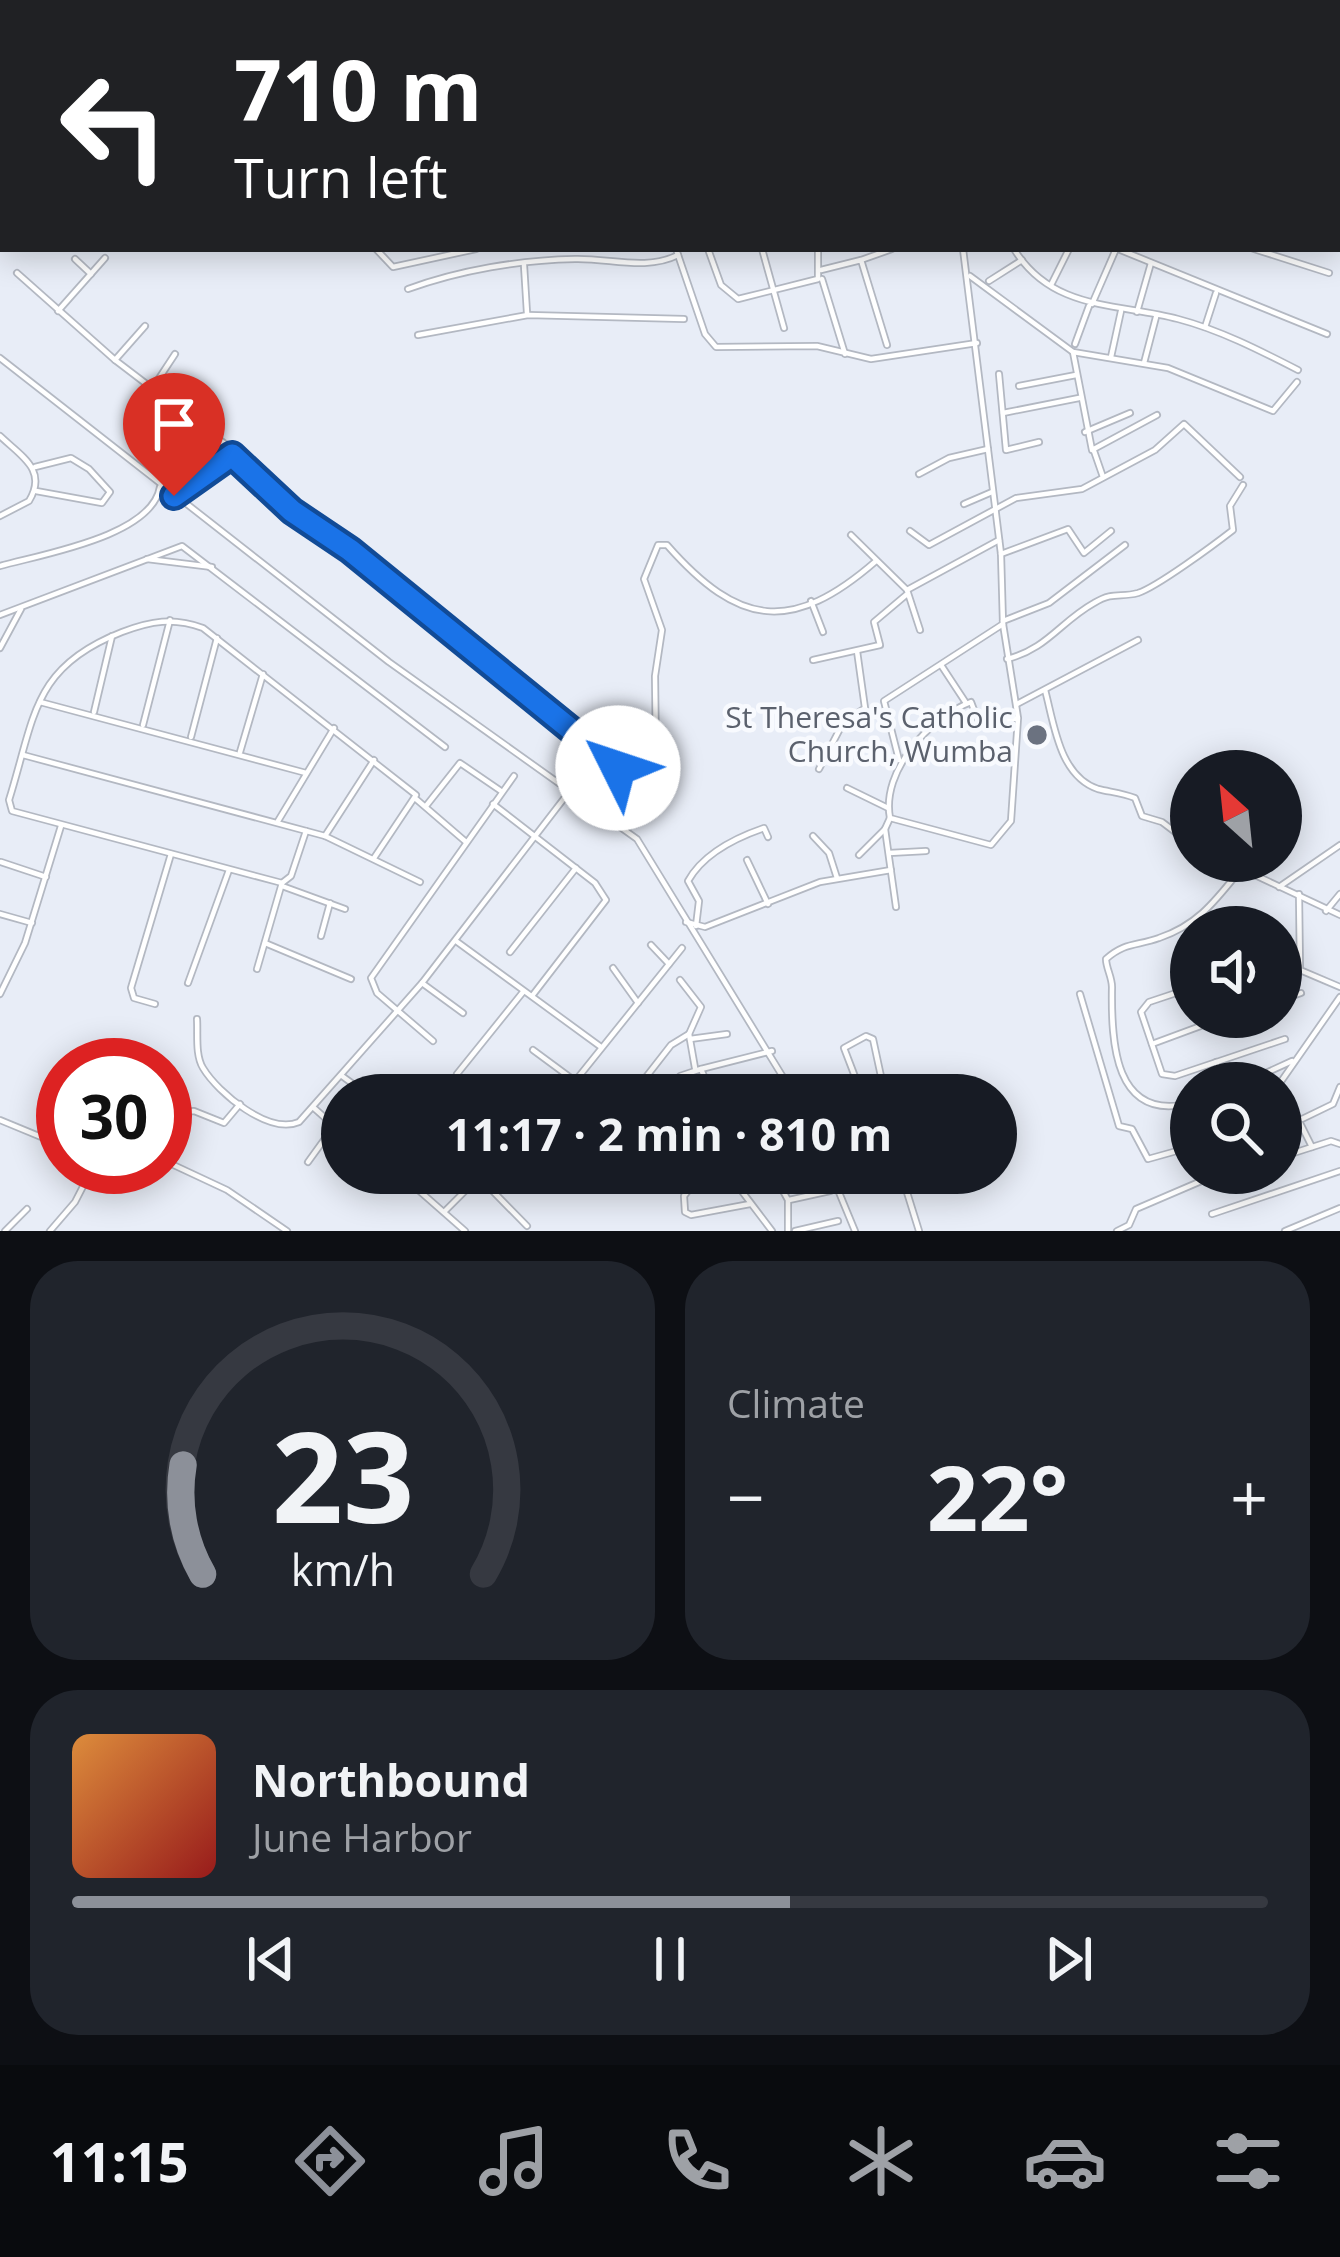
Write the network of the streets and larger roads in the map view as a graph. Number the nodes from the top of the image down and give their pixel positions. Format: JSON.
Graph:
{"nodes":[{"id":1,"x":379,"y":252,"type":"edge"},
{"id":2,"x":462,"y":252,"type":"edge"},
{"id":3,"x":677,"y":252,"type":"edge"},
{"id":4,"x":709,"y":252,"type":"edge"},
{"id":5,"x":763,"y":252,"type":"edge"},
{"id":6,"x":818,"y":252,"type":"edge"},
{"id":7,"x":858,"y":252,"type":"edge"},
{"id":8,"x":882,"y":252,"type":"edge"},
{"id":9,"x":965,"y":252,"type":"edge"},
{"id":10,"x":1016,"y":252,"type":"edge"},
{"id":11,"x":1068,"y":252,"type":"edge"},
{"id":12,"x":1116,"y":252,"type":"edge"},
{"id":13,"x":1124,"y":252,"type":"edge"},
{"id":14,"x":1263,"y":252,"type":"edge"},
{"id":15,"x":105,"y":258,"type":"dead end"},
{"id":16,"x":75,"y":259,"type":"dead end"},
{"id":17,"x":860,"y":259,"type":"junction"},
{"id":18,"x":1022,"y":260,"type":"junction"},
{"id":19,"x":1151,"y":263,"type":"junction"},
{"id":20,"x":524,"y":265,"type":"junction"},
{"id":21,"x":17,"y":273,"type":"dead end"},
{"id":22,"x":821,"y":273,"type":"junction"},
{"id":23,"x":1329,"y":273,"type":"dead end"},
{"id":24,"x":91,"y":274,"type":"junction"},
{"id":25,"x":970,"y":276,"type":"junction"},
{"id":26,"x":989,"y":281,"type":"dead end"},
{"id":27,"x":1051,"y":285,"type":"junction"},
{"id":28,"x":773,"y":287,"type":"junction"},
{"id":29,"x":408,"y":289,"type":"dead end"},
{"id":30,"x":1217,"y":290,"type":"junction"},
{"id":31,"x":1090,"y":306,"type":"junction"},
{"id":32,"x":58,"y":310,"type":"junction"},
{"id":33,"x":1121,"y":311,"type":"junction"},
{"id":34,"x":1138,"y":312,"type":"junction"},
{"id":35,"x":698,"y":314,"type":"junction"},
{"id":36,"x":527,"y":315,"type":"junction"},
{"id":37,"x":1156,"y":316,"type":"junction"},
{"id":38,"x":145,"y":326,"type":"dead end"},
{"id":39,"x":1205,"y":327,"type":"junction"},
{"id":40,"x":784,"y":328,"type":"dead end"},
{"id":41,"x":1327,"y":334,"type":"dead end"},
{"id":42,"x":418,"y":335,"type":"dead end"},
{"id":43,"x":977,"y":343,"type":"junction"},
{"id":44,"x":1075,"y":344,"type":"dead end"},
{"id":45,"x":887,"y":345,"type":"dead end"},
{"id":46,"x":1073,"y":352,"type":"junction"},
{"id":47,"x":175,"y":353,"type":"dead end"},
{"id":48,"x":845,"y":354,"type":"junction"},
{"id":49,"x":1111,"y":357,"type":"junction"},
{"id":50,"x":0,"y":358,"type":"edge"},
{"id":51,"x":115,"y":360,"type":"junction"},
{"id":52,"x":1144,"y":364,"type":"junction"},
{"id":53,"x":1298,"y":370,"type":"dead end"},
{"id":54,"x":999,"y":374,"type":"dead end"},
{"id":55,"x":1076,"y":375,"type":"junction"},
{"id":56,"x":1297,"y":382,"type":"dead end"},
{"id":57,"x":1019,"y":386,"type":"dead end"},
{"id":58,"x":152,"y":388,"type":"junction"},
{"id":59,"x":1080,"y":398,"type":"junction"},
{"id":60,"x":1003,"y":413,"type":"junction"},
{"id":61,"x":1130,"y":413,"type":"dead end"},
{"id":62,"x":1156,"y":416,"type":"dead end"},
{"id":63,"x":1085,"y":432,"type":"junction"},
{"id":64,"x":2,"y":441,"type":"edge"},
{"id":65,"x":1039,"y":442,"type":"dead end"},
{"id":66,"x":988,"y":449,"type":"junction"},
{"id":67,"x":1094,"y":451,"type":"junction"},
{"id":68,"x":232,"y":455,"type":"junction"},
{"id":69,"x":35,"y":467,"type":"junction"},
{"id":70,"x":919,"y":474,"type":"dead end"},
{"id":71,"x":1103,"y":477,"type":"junction"},
{"id":72,"x":1240,"y":477,"type":"dead end"},
{"id":73,"x":1243,"y":485,"type":"dead end"},
{"id":74,"x":160,"y":488,"type":"junction"},
{"id":75,"x":36,"y":490,"type":"junction"},
{"id":76,"x":993,"y":491,"type":"junction"},
{"id":77,"x":176,"y":498,"type":"junction"},
{"id":78,"x":964,"y":504,"type":"dead end"},
{"id":79,"x":995,"y":507,"type":"junction"},
{"id":80,"x":0,"y":516,"type":"edge"},
{"id":81,"x":910,"y":531,"type":"dead end"},
{"id":82,"x":1111,"y":531,"type":"dead end"},
{"id":83,"x":850,"y":535,"type":"dead end"},
{"id":84,"x":999,"y":540,"type":"junction"},
{"id":85,"x":1125,"y":544,"type":"dead end"},
{"id":86,"x":1001,"y":554,"type":"junction"},
{"id":87,"x":147,"y":560,"type":"junction"},
{"id":88,"x":876,"y":561,"type":"junction"},
{"id":89,"x":0,"y":566,"type":"edge"},
{"id":90,"x":213,"y":567,"type":"junction"},
{"id":91,"x":906,"y":593,"type":"junction"},
{"id":92,"x":811,"y":601,"type":"junction"},
{"id":93,"x":21,"y":609,"type":"junction"},
{"id":94,"x":0,"y":615,"type":"edge"},
{"id":95,"x":170,"y":620,"type":"junction"},
{"id":96,"x":1003,"y":622,"type":"junction"},
{"id":97,"x":920,"y":630,"type":"dead end"},
{"id":98,"x":823,"y":632,"type":"dead end"},
{"id":99,"x":112,"y":636,"type":"junction"},
{"id":100,"x":217,"y":638,"type":"junction"},
{"id":101,"x":1138,"y":640,"type":"dead end"},
{"id":102,"x":0,"y":648,"type":"edge"},
{"id":103,"x":857,"y":651,"type":"junction"},
{"id":104,"x":1007,"y":658,"type":"junction"},
{"id":105,"x":813,"y":660,"type":"dead end"},
{"id":106,"x":941,"y":665,"type":"junction"},
{"id":107,"x":263,"y":674,"type":"junction"},
{"id":108,"x":1045,"y":689,"type":"junction"},
{"id":109,"x":40,"y":702,"type":"junction"},
{"id":110,"x":966,"y":703,"type":"junction"},
{"id":111,"x":1017,"y":704,"type":"junction"},
{"id":112,"x":93,"y":714,"type":"junction"},
{"id":113,"x":1018,"y":718,"type":"junction"},
{"id":114,"x":142,"y":727,"type":"junction"},
{"id":115,"x":334,"y":728,"type":"junction"},
{"id":116,"x":191,"y":738,"type":"junction"},
{"id":117,"x":445,"y":747,"type":"dead end"},
{"id":118,"x":240,"y":752,"type":"junction"},
{"id":119,"x":23,"y":755,"type":"junction"},
{"id":120,"x":374,"y":760,"type":"junction"},
{"id":121,"x":900,"y":763,"type":"junction"},
{"id":122,"x":618,"y":768,"type":"junction"},
{"id":123,"x":819,"y":769,"type":"dead end"},
{"id":124,"x":305,"y":772,"type":"junction"},
{"id":125,"x":514,"y":776,"type":"dead end"},
{"id":126,"x":847,"y":788,"type":"dead end"},
{"id":127,"x":501,"y":791,"type":"junction"},
{"id":128,"x":569,"y":793,"type":"junction"},
{"id":129,"x":416,"y":799,"type":"junction"},
{"id":130,"x":493,"y":804,"type":"junction"},
{"id":131,"x":426,"y":806,"type":"junction"},
{"id":132,"x":888,"y":808,"type":"junction"},
{"id":133,"x":596,"y":809,"type":"junction"},
{"id":134,"x":890,"y":818,"type":"junction"},
{"id":135,"x":278,"y":821,"type":"junction"},
{"id":136,"x":61,"y":826,"type":"junction"},
{"id":137,"x":1170,"y":828,"type":"edge"},
{"id":138,"x":885,"y":829,"type":"junction"},
{"id":139,"x":306,"y":832,"type":"junction"},
{"id":140,"x":534,"y":835,"type":"junction"},
{"id":141,"x":325,"y":836,"type":"junction"},
{"id":142,"x":813,"y":836,"type":"dead end"},
{"id":143,"x":768,"y":837,"type":"dead end"},
{"id":144,"x":466,"y":842,"type":"junction"},
{"id":145,"x":1340,"y":845,"type":"edge"},
{"id":146,"x":926,"y":851,"type":"dead end"},
{"id":147,"x":889,"y":853,"type":"junction"},
{"id":148,"x":171,"y":854,"type":"junction"},
{"id":149,"x":859,"y":855,"type":"dead end"},
{"id":150,"x":374,"y":858,"type":"junction"},
{"id":151,"x":747,"y":860,"type":"dead end"},
{"id":152,"x":1,"y":862,"type":"edge"},
{"id":153,"x":576,"y":868,"type":"junction"},
{"id":154,"x":230,"y":869,"type":"junction"},
{"id":155,"x":891,"y":870,"type":"junction"},
{"id":156,"x":46,"y":877,"type":"junction"},
{"id":157,"x":837,"y":878,"type":"junction"},
{"id":158,"x":420,"y":882,"type":"dead end"},
{"id":159,"x":1231,"y":882,"type":"edge"},
{"id":160,"x":1268,"y":882,"type":"edge"},
{"id":161,"x":282,"y":884,"type":"junction"},
{"id":162,"x":1279,"y":887,"type":"junction"},
{"id":163,"x":1299,"y":893,"type":"junction"},
{"id":164,"x":1340,"y":894,"type":"edge"},
{"id":165,"x":330,"y":903,"type":"junction"},
{"id":166,"x":768,"y":904,"type":"junction"},
{"id":167,"x":896,"y":908,"type":"dead end"},
{"id":168,"x":345,"y":909,"type":"dead end"},
{"id":169,"x":1326,"y":911,"type":"junction"},
{"id":170,"x":0,"y":914,"type":"edge"},
{"id":171,"x":1340,"y":915,"type":"edge"},
{"id":172,"x":686,"y":922,"type":"junction"},
{"id":173,"x":32,"y":923,"type":"junction"},
{"id":174,"x":697,"y":926,"type":"junction"},
{"id":175,"x":320,"y":936,"type":"dead end"},
{"id":176,"x":454,"y":939,"type":"junction"},
{"id":177,"x":265,"y":944,"type":"junction"},
{"id":178,"x":651,"y":945,"type":"dead end"},
{"id":179,"x":682,"y":948,"type":"dead end"},
{"id":180,"x":510,"y":952,"type":"dead end"},
{"id":181,"x":669,"y":964,"type":"junction"},
{"id":182,"x":613,"y":968,"type":"dead end"},
{"id":183,"x":257,"y":970,"type":"dead end"},
{"id":184,"x":351,"y":979,"type":"dead end"},
{"id":185,"x":680,"y":980,"type":"dead end"},
{"id":186,"x":188,"y":983,"type":"dead end"},
{"id":187,"x":422,"y":983,"type":"junction"},
{"id":188,"x":1340,"y":987,"type":"edge"},
{"id":189,"x":524,"y":992,"type":"junction"},
{"id":190,"x":0,"y":994,"type":"edge"},
{"id":191,"x":1080,"y":994,"type":"dead end"},
{"id":192,"x":532,"y":996,"type":"junction"},
{"id":193,"x":1170,"y":996,"type":"edge"},
{"id":194,"x":1340,"y":997,"type":"edge"},
{"id":195,"x":638,"y":1003,"type":"junction"},
{"id":196,"x":154,"y":1004,"type":"dead end"},
{"id":197,"x":397,"y":1013,"type":"junction"},
{"id":198,"x":463,"y":1013,"type":"dead end"},
{"id":199,"x":197,"y":1019,"type":"dead end"},
{"id":200,"x":727,"y":1034,"type":"dead end"},
{"id":201,"x":690,"y":1036,"type":"junction"},
{"id":202,"x":1170,"y":1037,"type":"edge"},
{"id":203,"x":1285,"y":1040,"type":"dead end"},
{"id":204,"x":433,"y":1041,"type":"dead end"},
{"id":205,"x":1152,"y":1044,"type":"junction"},
{"id":206,"x":601,"y":1047,"type":"junction"},
{"id":207,"x":533,"y":1050,"type":"dead end"},
{"id":208,"x":772,"y":1052,"type":"junction"},
{"id":209,"x":1300,"y":1054,"type":"junction"},
{"id":210,"x":1216,"y":1062,"type":"edge"},
{"id":211,"x":1289,"y":1062,"type":"edge"},
{"id":212,"x":1295,"y":1062,"type":"edge"},
{"id":213,"x":698,"y":1069,"type":"junction"},
{"id":214,"x":344,"y":1074,"type":"edge"},
{"id":215,"x":457,"y":1074,"type":"dead end"},
{"id":216,"x":566,"y":1074,"type":"edge"},
{"id":217,"x":580,"y":1074,"type":"edge"},
{"id":218,"x":648,"y":1074,"type":"edge"},
{"id":219,"x":685,"y":1074,"type":"edge"},
{"id":220,"x":701,"y":1074,"type":"edge"},
{"id":221,"x":783,"y":1074,"type":"edge"},
{"id":222,"x":854,"y":1074,"type":"edge"},
{"id":223,"x":880,"y":1074,"type":"edge"},
{"id":224,"x":1170,"y":1075,"type":"edge"},
{"id":225,"x":1340,"y":1087,"type":"edge"},
{"id":226,"x":321,"y":1100,"type":"edge"},
{"id":227,"x":239,"y":1104,"type":"junction"},
{"id":228,"x":314,"y":1108,"type":"junction"},
{"id":229,"x":1170,"y":1108,"type":"edge"},
{"id":230,"x":192,"y":1111,"type":"edge"},
{"id":231,"x":321,"y":1114,"type":"edge"},
{"id":232,"x":1302,"y":1119,"type":"joint"},
{"id":233,"x":0,"y":1120,"type":"edge"},
{"id":234,"x":36,"y":1134,"type":"edge"},
{"id":235,"x":321,"y":1144,"type":"edge"},
{"id":236,"x":1340,"y":1144,"type":"edge"},
{"id":237,"x":1312,"y":1147,"type":"junction"},
{"id":238,"x":1302,"y":1150,"type":"edge"},
{"id":239,"x":1170,"y":1153,"type":"edge"},
{"id":240,"x":308,"y":1162,"type":"dead end"},
{"id":241,"x":1340,"y":1171,"type":"edge"},
{"id":242,"x":192,"y":1174,"type":"edge"},
{"id":243,"x":79,"y":1194,"type":"edge"},
{"id":244,"x":425,"y":1194,"type":"edge"},
{"id":245,"x":460,"y":1194,"type":"edge"},
{"id":246,"x":497,"y":1194,"type":"edge"},
{"id":247,"x":685,"y":1194,"type":"edge"},
{"id":248,"x":744,"y":1194,"type":"edge"},
{"id":249,"x":785,"y":1194,"type":"edge"},
{"id":250,"x":816,"y":1194,"type":"edge"},
{"id":251,"x":840,"y":1194,"type":"edge"},
{"id":252,"x":907,"y":1194,"type":"edge"},
{"id":253,"x":1171,"y":1194,"type":"edge"},
{"id":254,"x":788,"y":1200,"type":"junction"},
{"id":255,"x":751,"y":1204,"type":"junction"},
{"id":256,"x":1340,"y":1208,"type":"edge"},
{"id":257,"x":27,"y":1209,"type":"dead end"},
{"id":258,"x":445,"y":1210,"type":"junction"},
{"id":259,"x":1212,"y":1214,"type":"dead end"},
{"id":260,"x":838,"y":1220,"type":"dead end"},
{"id":261,"x":1129,"y":1221,"type":"junction"},
{"id":262,"x":527,"y":1226,"type":"dead end"},
{"id":263,"x":4,"y":1231,"type":"edge"},
{"id":264,"x":50,"y":1231,"type":"edge"},
{"id":265,"x":287,"y":1231,"type":"edge"},
{"id":266,"x":465,"y":1231,"type":"edge"},
{"id":267,"x":772,"y":1231,"type":"edge"},
{"id":268,"x":791,"y":1231,"type":"edge"},
{"id":269,"x":855,"y":1231,"type":"edge"},
{"id":270,"x":919,"y":1231,"type":"edge"},
{"id":271,"x":1118,"y":1231,"type":"edge"},
{"id":272,"x":1135,"y":1231,"type":"edge"},
{"id":273,"x":1285,"y":1231,"type":"edge"}],
"edges":[{"from":1,"to":2,"type":"street"},
{"from":3,"to":20,"type":"street"},
{"from":3,"to":35,"type":"street"},
{"from":4,"to":28,"type":"street"},
{"from":5,"to":28,"type":"street"},
{"from":6,"to":22,"type":"street"},
{"from":7,"to":17,"type":"street"},
{"from":8,"to":17,"type":"street"},
{"from":9,"to":25,"type":"street"},
{"from":10,"to":18,"type":"street"},
{"from":11,"to":27,"type":"street"},
{"from":12,"to":31,"type":"street"},
{"from":13,"to":19,"type":"street"},
{"from":14,"to":23,"type":"street"},
{"from":15,"to":24,"type":"street"},
{"from":16,"to":24,"type":"street"},
{"from":17,"to":22,"type":"street"},
{"from":17,"to":45,"type":"street"},
{"from":18,"to":26,"type":"street"},
{"from":18,"to":27,"type":"street"},
{"from":19,"to":30,"type":"street"},
{"from":19,"to":34,"type":"street"},
{"from":20,"to":29,"type":"street"},
{"from":20,"to":36,"type":"street"},
{"from":21,"to":32,"type":"street"},
{"from":22,"to":28,"type":"street"},
{"from":22,"to":48,"type":"street"},
{"from":24,"to":32,"type":"street"},
{"from":25,"to":43,"type":"street"},
{"from":25,"to":46,"type":"street"},
{"from":27,"to":31,"type":"street"},
{"from":28,"to":40,"type":"street"},
{"from":30,"to":39,"type":"street"},
{"from":30,"to":41,"type":"street"},
{"from":31,"to":33,"type":"street"},
{"from":31,"to":44,"type":"street"},
{"from":32,"to":51,"type":"street"},
{"from":33,"to":34,"type":"street"},
{"from":33,"to":49,"type":"street"},
{"from":34,"to":37,"type":"street"},
{"from":35,"to":36,"type":"street"},
{"from":35,"to":48,"type":"street"},
{"from":36,"to":42,"type":"street"},
{"from":37,"to":39,"type":"street"},
{"from":37,"to":52,"type":"street"},
{"from":38,"to":51,"type":"street"},
{"from":39,"to":53,"type":"street"},
{"from":43,"to":48,"type":"street"},
{"from":43,"to":66,"type":"street"},
{"from":46,"to":49,"type":"street"},
{"from":46,"to":55,"type":"street"},
{"from":47,"to":58,"type":"street"},
{"from":49,"to":52,"type":"street"},
{"from":50,"to":74,"type":"street"},
{"from":51,"to":58,"type":"street"},
{"from":52,"to":56,"type":"street"},
{"from":54,"to":60,"type":"street"},
{"from":55,"to":57,"type":"street"},
{"from":55,"to":59,"type":"street"},
{"from":58,"to":68,"type":"street"},
{"from":59,"to":60,"type":"street"},
{"from":59,"to":63,"type":"street"},
{"from":60,"to":65,"type":"street"},
{"from":61,"to":63,"type":"street"},
{"from":62,"to":67,"type":"street"},
{"from":63,"to":67,"type":"street"},
{"from":64,"to":69,"type":"street"},
{"from":66,"to":70,"type":"street"},
{"from":66,"to":76,"type":"street"},
{"from":67,"to":71,"type":"street"},
{"from":68,"to":77,"type":"street"},
{"from":68,"to":122,"type":"street"},
{"from":69,"to":75,"type":"street"},
{"from":69,"to":75,"type":"street"},
{"from":71,"to":72,"type":"street"},
{"from":71,"to":79,"type":"street"},
{"from":73,"to":104,"type":"street"},
{"from":74,"to":77,"type":"street"},
{"from":74,"to":89,"type":"street"},
{"from":75,"to":80,"type":"street"},
{"from":76,"to":78,"type":"street"},
{"from":76,"to":79,"type":"street"},
{"from":77,"to":128,"type":"street"},
{"from":79,"to":81,"type":"street"},
{"from":79,"to":84,"type":"street"},
{"from":82,"to":86,"type":"street"},
{"from":83,"to":88,"type":"street"},
{"from":84,"to":86,"type":"street"},
{"from":84,"to":91,"type":"street"},
{"from":85,"to":96,"type":"street"},
{"from":86,"to":96,"type":"street"},
{"from":87,"to":90,"type":"street"},
{"from":87,"to":90,"type":"street"},
{"from":87,"to":93,"type":"street"},
{"from":88,"to":91,"type":"street"},
{"from":88,"to":92,"type":"street"},
{"from":90,"to":117,"type":"street"},
{"from":91,"to":97,"type":"street"},
{"from":91,"to":103,"type":"street"},
{"from":92,"to":98,"type":"street"},
{"from":92,"to":122,"type":"street"},
{"from":93,"to":94,"type":"street"},
{"from":93,"to":102,"type":"street"},
{"from":95,"to":99,"type":"street"},
{"from":95,"to":100,"type":"street"},
{"from":95,"to":114,"type":"street"},
{"from":96,"to":104,"type":"street"},
{"from":96,"to":106,"type":"street"},
{"from":99,"to":109,"type":"street"},
{"from":99,"to":112,"type":"street"},
{"from":100,"to":107,"type":"street"},
{"from":100,"to":116,"type":"street"},
{"from":101,"to":108,"type":"street"},
{"from":103,"to":105,"type":"street"},
{"from":103,"to":123,"type":"street"},
{"from":104,"to":111,"type":"street"},
{"from":106,"to":110,"type":"street"},
{"from":106,"to":121,"type":"street"},
{"from":107,"to":115,"type":"street"},
{"from":107,"to":118,"type":"street"},
{"from":108,"to":111,"type":"street"},
{"from":108,"to":137,"type":"street"},
{"from":109,"to":112,"type":"street"},
{"from":109,"to":119,"type":"street"},
{"from":110,"to":113,"type":"street"},
{"from":110,"to":121,"type":"street"},
{"from":111,"to":113,"type":"street"},
{"from":112,"to":114,"type":"street"},
{"from":113,"to":134,"type":"street"},
{"from":114,"to":116,"type":"street"},
{"from":115,"to":120,"type":"street"},
{"from":115,"to":124,"type":"street"},
{"from":116,"to":118,"type":"street"},
{"from":118,"to":124,"type":"street"},
{"from":119,"to":135,"type":"street"},
{"from":119,"to":136,"type":"street"},
{"from":120,"to":129,"type":"street"},
{"from":120,"to":141,"type":"street"},
{"from":121,"to":132,"type":"street"},
{"from":122,"to":133,"type":"street"},
{"from":124,"to":135,"type":"street"},
{"from":125,"to":127,"type":"street"},
{"from":126,"to":132,"type":"street"},
{"from":127,"to":130,"type":"street"},
{"from":127,"to":131,"type":"street"},
{"from":128,"to":133,"type":"street"},
{"from":128,"to":140,"type":"street"},
{"from":129,"to":131,"type":"street"},
{"from":129,"to":150,"type":"street"},
{"from":130,"to":140,"type":"street"},
{"from":130,"to":144,"type":"street"},
{"from":131,"to":144,"type":"street"},
{"from":132,"to":134,"type":"street"},
{"from":133,"to":172,"type":"street"},
{"from":134,"to":138,"type":"street"},
{"from":135,"to":139,"type":"street"},
{"from":136,"to":148,"type":"street"},
{"from":136,"to":156,"type":"street"},
{"from":138,"to":147,"type":"street"},
{"from":138,"to":149,"type":"street"},
{"from":139,"to":141,"type":"street"},
{"from":139,"to":161,"type":"street"},
{"from":140,"to":153,"type":"street"},
{"from":140,"to":176,"type":"street"},
{"from":141,"to":150,"type":"street"},
{"from":142,"to":157,"type":"street"},
{"from":143,"to":174,"type":"street"},
{"from":144,"to":197,"type":"street"},
{"from":145,"to":162,"type":"street"},
{"from":146,"to":147,"type":"street"},
{"from":147,"to":155,"type":"street"},
{"from":148,"to":154,"type":"street"},
{"from":148,"to":196,"type":"street"},
{"from":150,"to":158,"type":"street"},
{"from":151,"to":166,"type":"street"},
{"from":152,"to":156,"type":"street"},
{"from":153,"to":180,"type":"street"},
{"from":153,"to":192,"type":"street"},
{"from":154,"to":161,"type":"street"},
{"from":154,"to":186,"type":"street"},
{"from":155,"to":157,"type":"street"},
{"from":155,"to":167,"type":"street"},
{"from":156,"to":173,"type":"street"},
{"from":157,"to":166,"type":"street"},
{"from":159,"to":229,"type":"street"},
{"from":160,"to":162,"type":"street"},
{"from":161,"to":165,"type":"street"},
{"from":161,"to":177,"type":"street"},
{"from":162,"to":163,"type":"street"},
{"from":163,"to":169,"type":"street"},
{"from":163,"to":188,"type":"street"},
{"from":164,"to":169,"type":"street"},
{"from":165,"to":168,"type":"street"},
{"from":165,"to":175,"type":"street"},
{"from":166,"to":174,"type":"street"},
{"from":169,"to":171,"type":"street"},
{"from":170,"to":173,"type":"street"},
{"from":172,"to":174,"type":"street"},
{"from":172,"to":208,"type":"street"},
{"from":173,"to":190,"type":"street"},
{"from":176,"to":187,"type":"street"},
{"from":176,"to":189,"type":"street"},
{"from":177,"to":183,"type":"street"},
{"from":177,"to":184,"type":"street"},
{"from":178,"to":181,"type":"street"},
{"from":179,"to":181,"type":"street"},
{"from":181,"to":195,"type":"street"},
{"from":182,"to":195,"type":"street"},
{"from":185,"to":201,"type":"street"},
{"from":187,"to":197,"type":"street"},
{"from":187,"to":198,"type":"street"},
{"from":189,"to":192,"type":"street"},
{"from":189,"to":215,"type":"street"},
{"from":191,"to":239,"type":"street"},
{"from":192,"to":206,"type":"street"},
{"from":193,"to":205,"type":"street"},
{"from":194,"to":209,"type":"street"},
{"from":195,"to":206,"type":"street"},
{"from":197,"to":204,"type":"street"},
{"from":197,"to":214,"type":"street"},
{"from":199,"to":227,"type":"street"},
{"from":200,"to":201,"type":"street"},
{"from":201,"to":213,"type":"street"},
{"from":201,"to":218,"type":"street"},
{"from":202,"to":205,"type":"street"},
{"from":203,"to":210,"type":"street"},
{"from":205,"to":224,"type":"street"},
{"from":206,"to":217,"type":"street"},
{"from":207,"to":216,"type":"street"},
{"from":208,"to":213,"type":"street"},
{"from":208,"to":221,"type":"street"},
{"from":209,"to":211,"type":"street"},
{"from":209,"to":212,"type":"street"},
{"from":213,"to":219,"type":"street"},
{"from":213,"to":220,"type":"street"},
{"from":222,"to":223,"type":"street"},
{"from":225,"to":232,"type":"street"},
{"from":226,"to":228,"type":"street"},
{"from":227,"to":228,"type":"street"},
{"from":227,"to":230,"type":"street"},
{"from":228,"to":231,"type":"street"},
{"from":232,"to":237,"type":"street"},
{"from":233,"to":234,"type":"street"},
{"from":235,"to":240,"type":"street"},
{"from":236,"to":237,"type":"street"},
{"from":237,"to":238,"type":"street"},
{"from":241,"to":259,"type":"street"},
{"from":242,"to":265,"type":"street"},
{"from":243,"to":264,"type":"street"},
{"from":244,"to":258,"type":"street"},
{"from":245,"to":258,"type":"street"},
{"from":246,"to":262,"type":"street"},
{"from":247,"to":255,"type":"street"},
{"from":248,"to":255,"type":"street"},
{"from":249,"to":254,"type":"street"},
{"from":250,"to":254,"type":"street"},
{"from":251,"to":269,"type":"street"},
{"from":252,"to":270,"type":"street"},
{"from":253,"to":261,"type":"street"},
{"from":254,"to":268,"type":"street"},
{"from":255,"to":267,"type":"street"},
{"from":256,"to":273,"type":"street"},
{"from":257,"to":263,"type":"street"},
{"from":258,"to":266,"type":"street"},
{"from":260,"to":268,"type":"street"},
{"from":261,"to":271,"type":"street"},
{"from":261,"to":272,"type":"street"}]}
